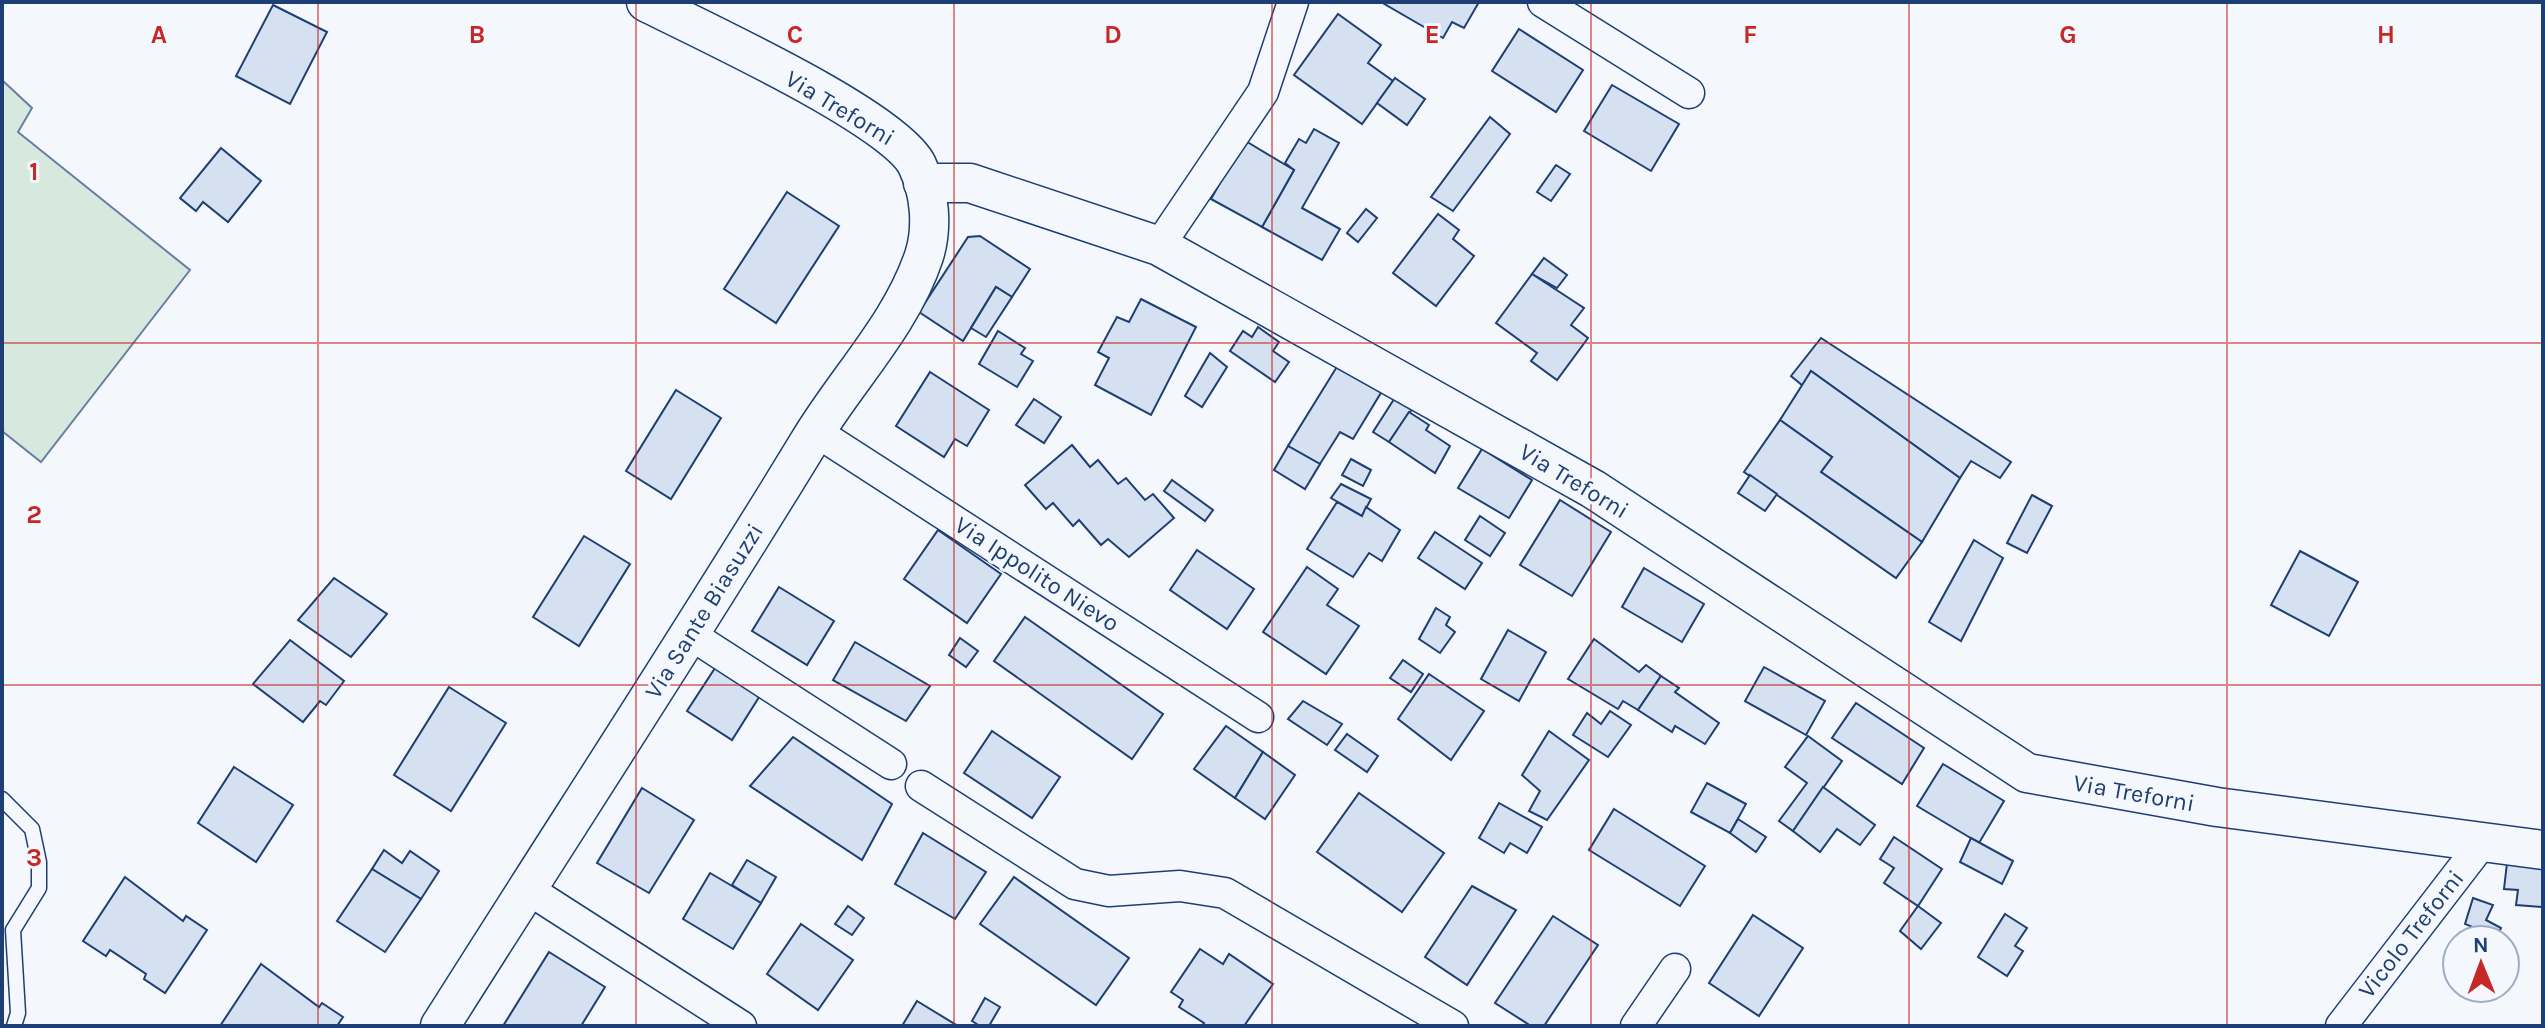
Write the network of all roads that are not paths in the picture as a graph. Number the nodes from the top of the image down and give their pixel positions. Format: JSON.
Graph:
{"nodes":[{"id":1,"x":646,"y":2,"type":"edge"},
{"id":2,"x":1293,"y":2,"type":"edge"},
{"id":3,"x":1543,"y":2,"type":"edge"},
{"id":4,"x":1689,"y":93,"type":"dead end"},
{"id":5,"x":923,"y":183,"type":"junction"},
{"id":6,"x":1159,"y":246,"type":"junction"},
{"id":7,"x":815,"y":431,"type":"junction"},
{"id":8,"x":691,"y":635,"type":"junction"},
{"id":9,"x":1258,"y":717,"type":"dead end"},
{"id":10,"x":891,"y":764,"type":"dead end"},
{"id":11,"x":921,"y":786,"type":"dead end"},
{"id":12,"x":2,"y":799,"type":"edge"},
{"id":13,"x":2482,"y":843,"type":"junction"},
{"id":14,"x":2543,"y":850,"type":"edge"},
{"id":15,"x":526,"y":888,"type":"junction"},
{"id":16,"x":1675,"y":969,"type":"dead end"},
{"id":17,"x":14,"y":1026,"type":"edge"},
{"id":18,"x":440,"y":1026,"type":"edge"},
{"id":19,"x":741,"y":1026,"type":"edge"},
{"id":20,"x":1453,"y":1026,"type":"edge"},
{"id":21,"x":1636,"y":1026,"type":"edge"},
{"id":22,"x":2341,"y":1026,"type":"edge"}],
"edges":[{"from":1,"to":5,"type":"street","name":"Via Treforni"},
{"from":2,"to":6,"type":"street"},
{"from":3,"to":4,"type":"street"},
{"from":5,"to":6,"type":"street","name":"Via Treforni"},
{"from":5,"to":7,"type":"street","name":"Via Sante Biasuzzi"},
{"from":6,"to":13,"type":"street","name":"Via Treforni"},
{"from":7,"to":8,"type":"street","name":"Via Sante Biasuzzi"},
{"from":7,"to":9,"type":"street","name":"Via Ippolito Nievo"},
{"from":8,"to":10,"type":"street"},
{"from":8,"to":15,"type":"street","name":"Via Sante Biasuzzi"},
{"from":11,"to":20,"type":"street"},
{"from":12,"to":17,"type":"lane"},
{"from":13,"to":14,"type":"street","name":"Via Treforni"},
{"from":13,"to":22,"type":"street","name":"Vicolo Treforni"},
{"from":15,"to":18,"type":"street","name":"Via Sante Biasuzzi"},
{"from":15,"to":19,"type":"street"},
{"from":16,"to":21,"type":"street"}]}
